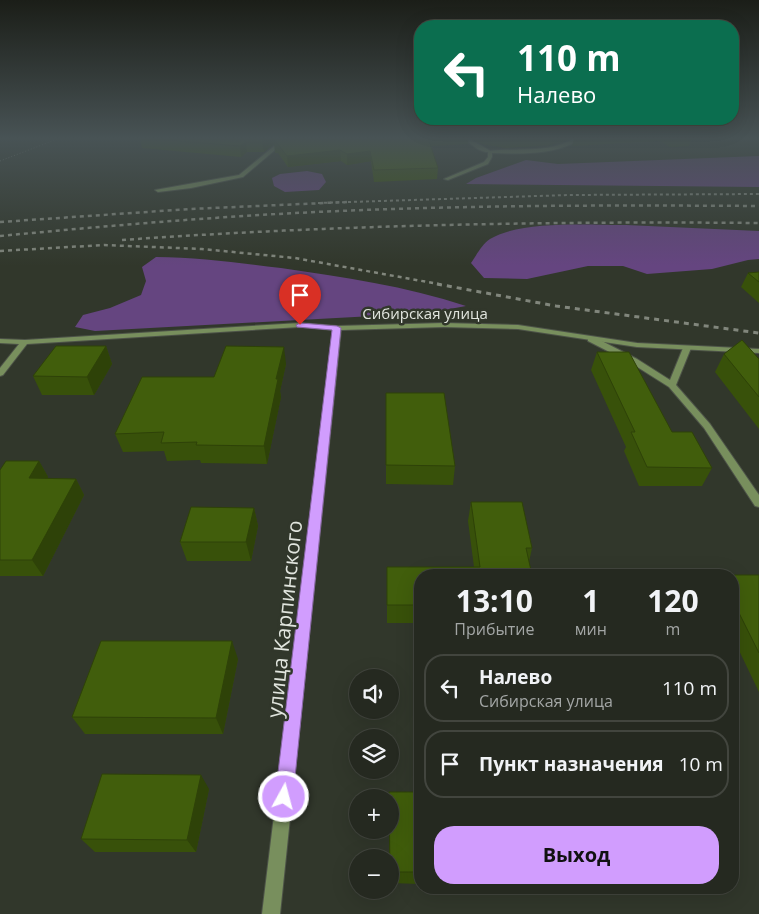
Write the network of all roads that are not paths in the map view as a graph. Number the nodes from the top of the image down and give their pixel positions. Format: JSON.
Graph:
{"nodes":[{"id":1,"x":220,"y":181,"type":"edge"},
{"id":2,"x":158,"y":190,"type":"dead end"},
{"id":3,"x":337,"y":328,"type":"junction"},
{"id":4,"x":591,"y":339,"type":"junction"},
{"id":5,"x":0,"y":341,"type":"edge"},
{"id":6,"x":25,"y":342,"type":"junction"},
{"id":7,"x":687,"y":348,"type":"junction"},
{"id":8,"x":759,"y":351,"type":"edge"},
{"id":9,"x":0,"y":373,"type":"edge"},
{"id":10,"x":672,"y":385,"type":"junction"},
{"id":11,"x":759,"y":504,"type":"edge"},
{"id":12,"x":271,"y":914,"type":"edge"}],
"edges":[{"from":1,"to":2,"type":"street"},
{"from":3,"to":4,"type":"street","name":"Сибирская улица"},
{"from":3,"to":6,"type":"street","name":"Сибирская улица"},
{"from":3,"to":12,"type":"street","name":"улица Карпинского"},
{"from":4,"to":7,"type":"street","name":"Сибирская улица"},
{"from":4,"to":10,"type":"street"},
{"from":5,"to":6,"type":"street","name":"Сибирская улица"},
{"from":6,"to":9,"type":"street"},
{"from":7,"to":8,"type":"street","name":"Сибирская улица"},
{"from":7,"to":10,"type":"street"},
{"from":10,"to":11,"type":"street"}]}
